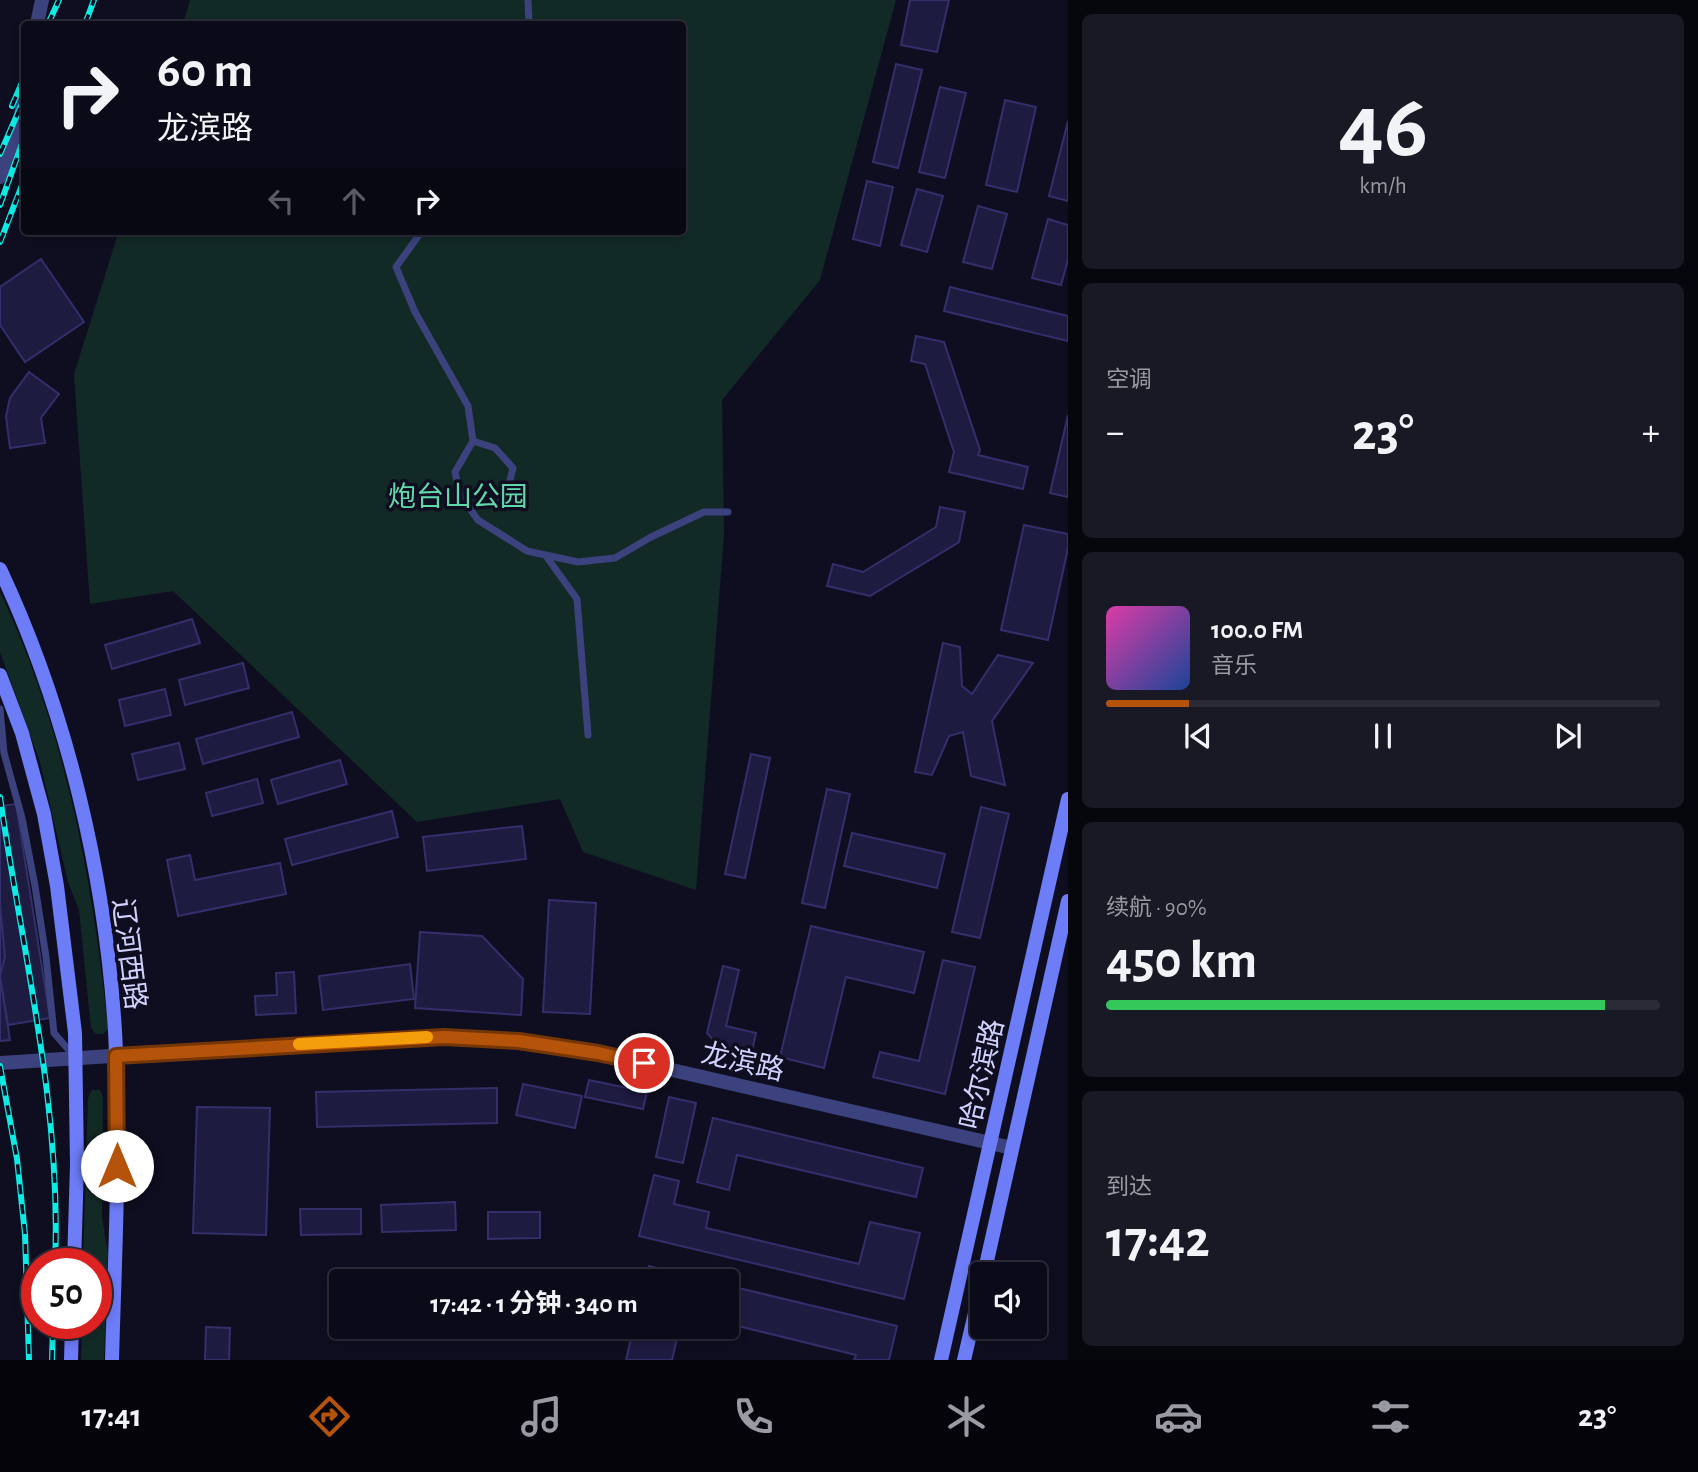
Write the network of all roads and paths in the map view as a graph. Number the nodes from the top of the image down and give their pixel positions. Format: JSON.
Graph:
{"nodes":[{"id":1,"x":41,"y":0,"type":"edge"},
{"id":2,"x":528,"y":0,"type":"edge"},
{"id":3,"x":38,"y":21,"type":"edge"},
{"id":4,"x":528,"y":21,"type":"edge"},
{"id":5,"x":21,"y":115,"type":"edge"},
{"id":6,"x":0,"y":177,"type":"edge"},
{"id":7,"x":419,"y":235,"type":"edge"},
{"id":8,"x":473,"y":440,"type":"junction"},
{"id":9,"x":470,"y":509,"type":"junction"},
{"id":10,"x":728,"y":512,"type":"dead end"},
{"id":11,"x":546,"y":555,"type":"junction"},
{"id":12,"x":0,"y":569,"type":"edge"},
{"id":13,"x":0,"y":675,"type":"edge"},
{"id":14,"x":0,"y":709,"type":"edge"},
{"id":15,"x":588,"y":735,"type":"dead end"},
{"id":16,"x":1068,"y":799,"type":"edge"},
{"id":17,"x":1068,"y":901,"type":"edge"},
{"id":18,"x":116,"y":1056,"type":"junction"},
{"id":19,"x":76,"y":1058,"type":"junction"},
{"id":20,"x":0,"y":1063,"type":"edge"},
{"id":21,"x":990,"y":1143,"type":"junction"},
{"id":22,"x":1012,"y":1148,"type":"junction"},
{"id":23,"x":74,"y":1248,"type":"edge"},
{"id":24,"x":987,"y":1262,"type":"edge"},
{"id":25,"x":970,"y":1337,"type":"edge"},
{"id":26,"x":72,"y":1339,"type":"edge"},
{"id":27,"x":972,"y":1339,"type":"edge"},
{"id":28,"x":71,"y":1360,"type":"edge"},
{"id":29,"x":112,"y":1360,"type":"edge"},
{"id":30,"x":941,"y":1360,"type":"edge"},
{"id":31,"x":964,"y":1360,"type":"edge"},
{"id":32,"x":976,"y":1360,"type":"edge"}],
"edges":[{"from":1,"to":3,"type":"street"},
{"from":2,"to":4,"type":"lane"},
{"from":5,"to":6,"type":"street"},
{"from":7,"to":8,"type":"lane"},
{"from":8,"to":9,"type":"lane"},
{"from":8,"to":9,"type":"lane"},
{"from":9,"to":11,"type":"lane"},
{"from":10,"to":11,"type":"lane"},
{"from":11,"to":15,"type":"lane"},
{"from":12,"to":18,"type":"main road","name":"辽河西路"},
{"from":13,"to":19,"type":"main road"},
{"from":14,"to":19,"type":"lane"},
{"from":16,"to":21,"type":"main road","name":"哈尔滨路"},
{"from":17,"to":22,"type":"main road","name":"哈尔滨路"},
{"from":18,"to":19,"type":"street","name":"龙滨路"},
{"from":18,"to":21,"type":"street","name":"龙滨路"},
{"from":18,"to":29,"type":"main road","name":"辽河西路"},
{"from":19,"to":20,"type":"street","name":"龙滨路"},
{"from":19,"to":23,"type":"main road"},
{"from":21,"to":22,"type":"street","name":"龙滨路"},
{"from":21,"to":30,"type":"main road","name":"哈尔滨路"},
{"from":22,"to":24,"type":"main road","name":"哈尔滨路"},
{"from":25,"to":31,"type":"main road"},
{"from":26,"to":28,"type":"main road"},
{"from":27,"to":32,"type":"main road"}]}
